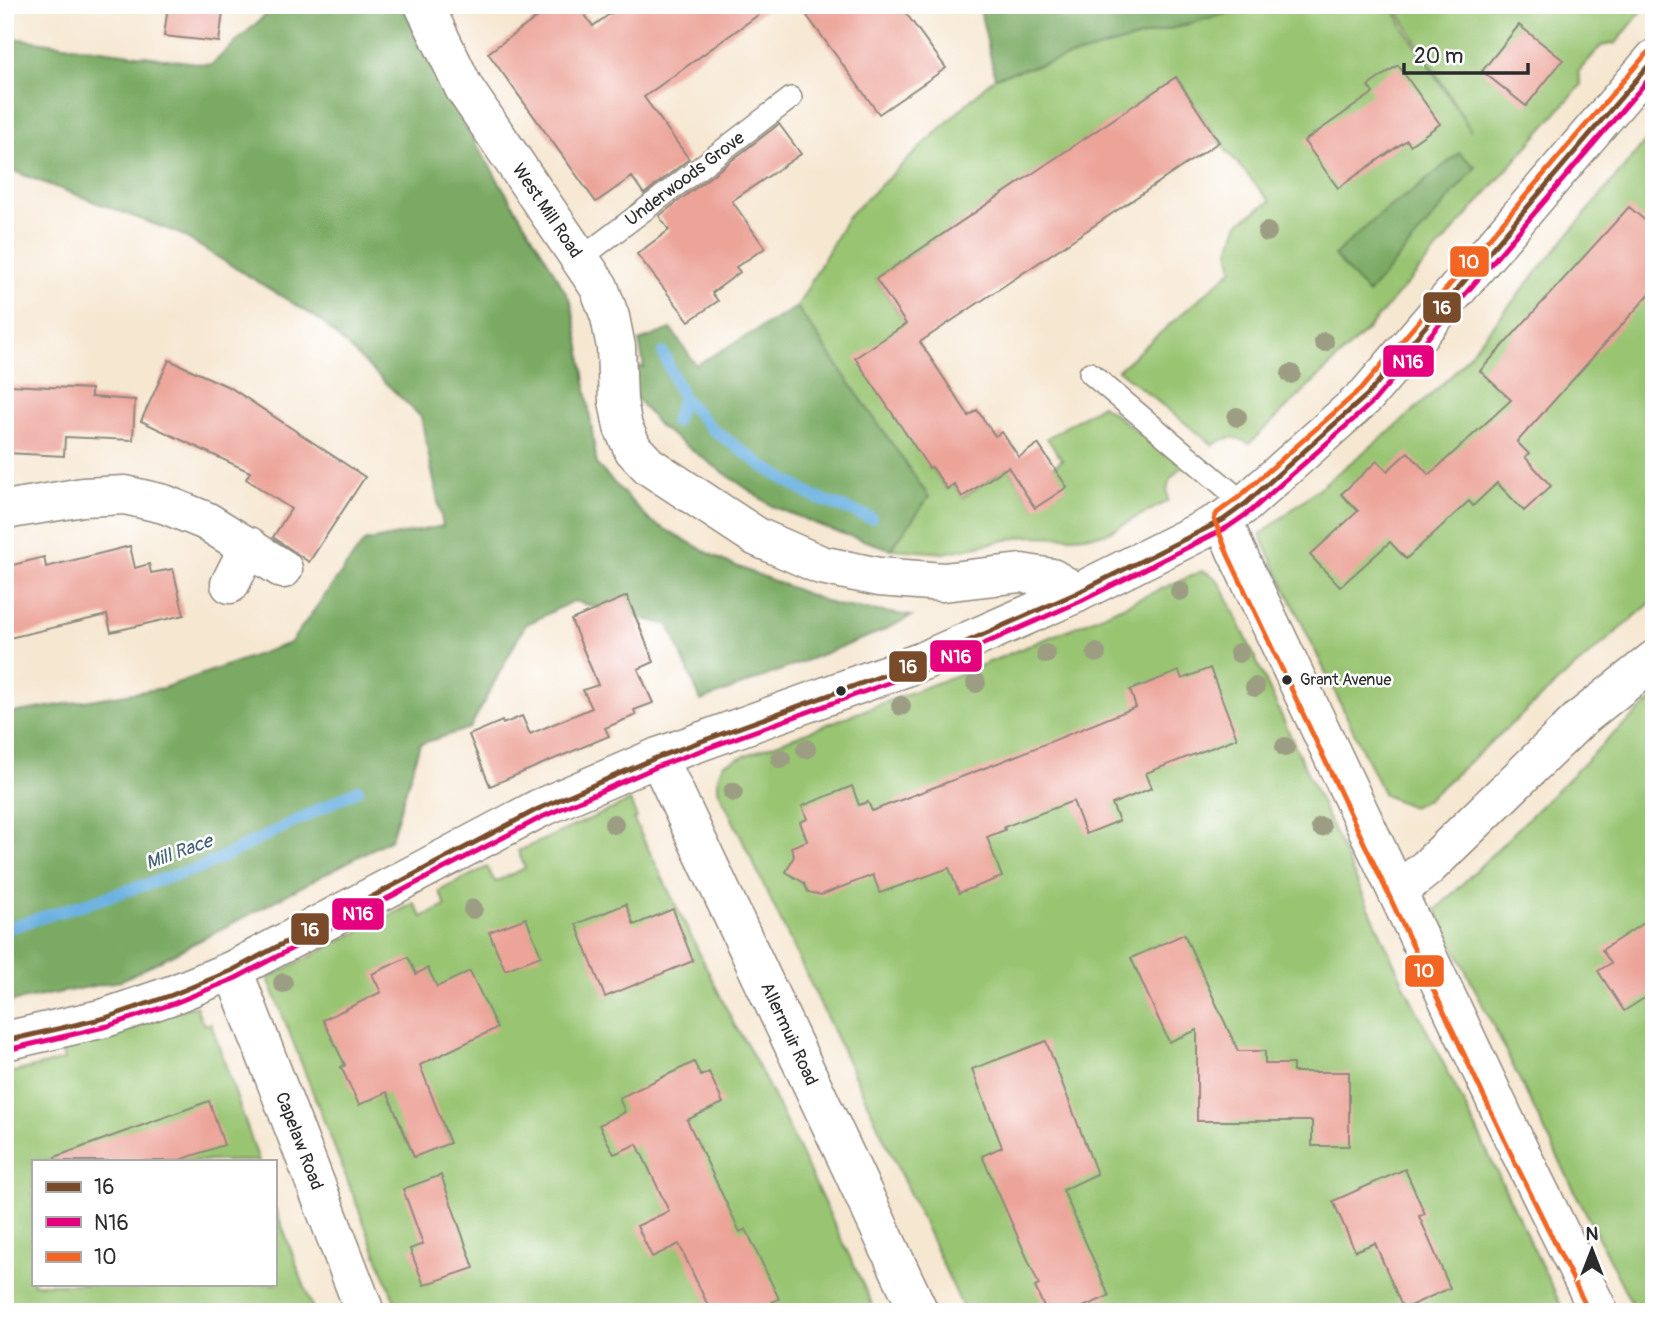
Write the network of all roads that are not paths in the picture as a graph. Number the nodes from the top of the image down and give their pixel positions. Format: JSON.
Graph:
{"nodes":[{"id":1,"x":424,"y":5,"type":"edge"},
{"id":2,"x":1654,"y":58,"type":"edge"},
{"id":3,"x":791,"y":98,"type":"dead end"},
{"id":4,"x":580,"y":259,"type":"junction"},
{"id":5,"x":1090,"y":373,"type":"dead end"},
{"id":6,"x":5,"y":510,"type":"edge"},
{"id":7,"x":1234,"y":512,"type":"junction"},
{"id":8,"x":249,"y":546,"type":"junction"},
{"id":9,"x":283,"y":569,"type":"dead end"},
{"id":10,"x":230,"y":584,"type":"dead end"},
{"id":11,"x":1077,"y":593,"type":"junction"},
{"id":12,"x":1654,"y":660,"type":"edge"},
{"id":13,"x":658,"y":757,"type":"junction"},
{"id":14,"x":1398,"y":891,"type":"junction"},
{"id":15,"x":233,"y":970,"type":"junction"},
{"id":16,"x":5,"y":1041,"type":"edge"},
{"id":17,"x":365,"y":1312,"type":"edge"},
{"id":18,"x":919,"y":1312,"type":"edge"},
{"id":19,"x":1599,"y":1312,"type":"edge"}],
"edges":[{"from":1,"to":4,"type":"street","name":"West Mill Road"},
{"from":2,"to":7,"type":"street"},
{"from":3,"to":4,"type":"lane","name":"Underwoods Grove"},
{"from":4,"to":11,"type":"street","name":"West Mill Road"},
{"from":5,"to":7,"type":"lane"},
{"from":6,"to":8,"type":"street"},
{"from":7,"to":11,"type":"street"},
{"from":7,"to":14,"type":"street"},
{"from":8,"to":9,"type":"street"},
{"from":8,"to":10,"type":"street"},
{"from":11,"to":13,"type":"street"},
{"from":12,"to":14,"type":"street"},
{"from":13,"to":15,"type":"street"},
{"from":13,"to":18,"type":"street","name":"Allermuir Road"},
{"from":14,"to":19,"type":"street"},
{"from":15,"to":16,"type":"street"},
{"from":15,"to":17,"type":"street","name":"Capelaw Road"}]}
